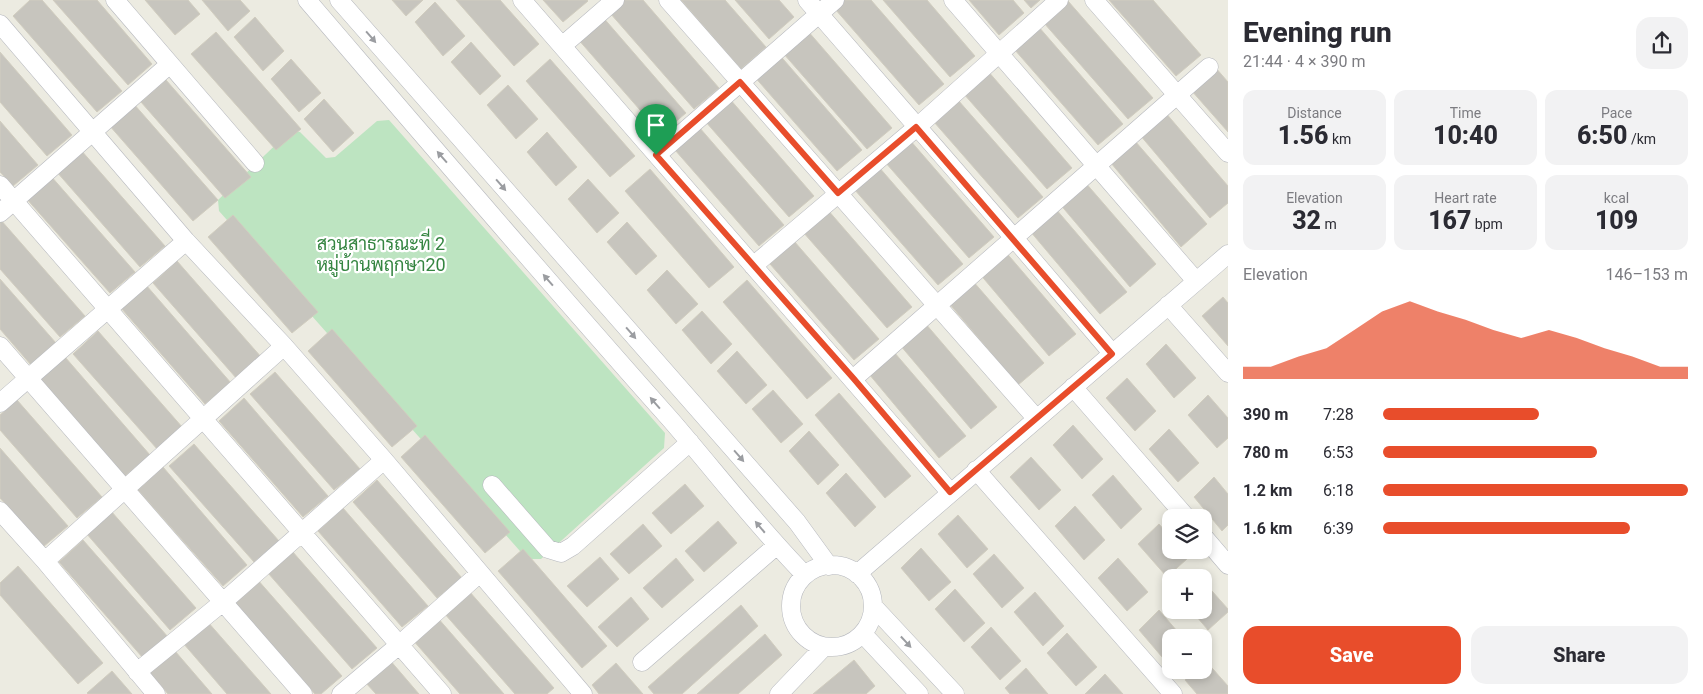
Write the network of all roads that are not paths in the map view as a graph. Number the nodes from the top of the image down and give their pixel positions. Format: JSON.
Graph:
{"nodes":[{"id":1,"x":115,"y":0,"type":"edge"},
{"id":2,"x":307,"y":0,"type":"edge"},
{"id":3,"x":338,"y":0,"type":"edge"},
{"id":4,"x":522,"y":0,"type":"edge"},
{"id":5,"x":614,"y":0,"type":"edge"},
{"id":6,"x":668,"y":0,"type":"edge"},
{"id":7,"x":806,"y":0,"type":"edge"},
{"id":8,"x":835,"y":0,"type":"edge"},
{"id":9,"x":953,"y":0,"type":"edge"},
{"id":10,"x":1059,"y":0,"type":"edge"},
{"id":11,"x":1094,"y":0,"type":"edge"},
{"id":12,"x":819,"y":14,"type":"junction"},
{"id":13,"x":0,"y":24,"type":"edge"},
{"id":14,"x":562,"y":46,"type":"junction"},
{"id":15,"x":998,"y":53,"type":"junction"},
{"id":16,"x":170,"y":64,"type":"junction"},
{"id":17,"x":1210,"y":67,"type":"dead end"},
{"id":18,"x":740,"y":82,"type":"junction"},
{"id":19,"x":1178,"y":95,"type":"junction"},
{"id":20,"x":916,"y":127,"type":"junction"},
{"id":21,"x":92,"y":131,"type":"junction"},
{"id":22,"x":1228,"y":153,"type":"edge"},
{"id":23,"x":656,"y":155,"type":"junction"},
{"id":24,"x":255,"y":163,"type":"dead end"},
{"id":25,"x":1097,"y":165,"type":"junction"},
{"id":26,"x":0,"y":185,"type":"edge"},
{"id":27,"x":838,"y":193,"type":"junction"},
{"id":28,"x":14,"y":201,"type":"junction"},
{"id":29,"x":0,"y":213,"type":"edge"},
{"id":30,"x":1014,"y":238,"type":"junction"},
{"id":31,"x":186,"y":241,"type":"junction"},
{"id":32,"x":1228,"y":254,"type":"edge"},
{"id":33,"x":753,"y":266,"type":"junction"},
{"id":34,"x":1196,"y":281,"type":"junction"},
{"id":35,"x":938,"y":305,"type":"junction"},
{"id":36,"x":1168,"y":305,"type":"junction"},
{"id":37,"x":607,"y":306,"type":"junction"},
{"id":38,"x":107,"y":309,"type":"junction"},
{"id":39,"x":587,"y":325,"type":"junction"},
{"id":40,"x":0,"y":346,"type":"edge"},
{"id":41,"x":284,"y":346,"type":"junction"},
{"id":42,"x":1112,"y":354,"type":"junction"},
{"id":43,"x":1228,"y":373,"type":"edge"},
{"id":44,"x":28,"y":378,"type":"junction"},
{"id":45,"x":854,"y":379,"type":"junction"},
{"id":46,"x":1073,"y":386,"type":"junction"},
{"id":47,"x":0,"y":403,"type":"edge"},
{"id":48,"x":1036,"y":418,"type":"junction"},
{"id":49,"x":204,"y":420,"type":"junction"},
{"id":50,"x":690,"y":442,"type":"junction"},
{"id":51,"x":384,"y":460,"type":"junction"},
{"id":52,"x":976,"y":470,"type":"junction"},
{"id":53,"x":492,"y":485,"type":"dead end"},
{"id":54,"x":125,"y":489,"type":"junction"},
{"id":55,"x":950,"y":492,"type":"junction"},
{"id":56,"x":1179,"y":509,"type":"edge"},
{"id":57,"x":0,"y":511,"type":"edge"},
{"id":58,"x":302,"y":532,"type":"junction"},
{"id":59,"x":776,"y":546,"type":"junction"},
{"id":60,"x":1212,"y":546,"type":"edge"},
{"id":61,"x":45,"y":561,"type":"junction"},
{"id":62,"x":1228,"y":565,"type":"edge"},
{"id":63,"x":829,"y":566,"type":"junction"},
{"id":64,"x":480,"y":573,"type":"junction"},
{"id":65,"x":857,"y":574,"type":"junction"},
{"id":66,"x":805,"y":575,"type":"junction"},
{"id":67,"x":223,"y":602,"type":"junction"},
{"id":68,"x":873,"y":606,"type":"junction"},
{"id":69,"x":862,"y":634,"type":"junction"},
{"id":70,"x":399,"y":645,"type":"junction"},
{"id":71,"x":824,"y":646,"type":"junction"},
{"id":72,"x":642,"y":662,"type":"dead end"},
{"id":73,"x":137,"y":672,"type":"junction"},
{"id":74,"x":573,"y":690,"type":"edge"},
{"id":75,"x":156,"y":694,"type":"edge"},
{"id":76,"x":303,"y":694,"type":"edge"},
{"id":77,"x":341,"y":694,"type":"edge"},
{"id":78,"x":442,"y":694,"type":"edge"},
{"id":79,"x":779,"y":694,"type":"edge"},
{"id":80,"x":919,"y":694,"type":"edge"},
{"id":81,"x":955,"y":694,"type":"edge"},
{"id":82,"x":1173,"y":694,"type":"edge"}],
"edges":[{"from":1,"to":16,"type":"street"},
{"from":39,"to":2,"type":"street","one_way":true},
{"from":3,"to":37,"type":"street","one_way":true},
{"from":4,"to":14,"type":"street"},
{"from":5,"to":14,"type":"street"},
{"from":6,"to":18,"type":"street"},
{"from":7,"to":12,"type":"street"},
{"from":8,"to":12,"type":"street"},
{"from":9,"to":15,"type":"street"},
{"from":10,"to":15,"type":"street"},
{"from":11,"to":19,"type":"street"},
{"from":12,"to":18,"type":"street"},
{"from":12,"to":20,"type":"street"},
{"from":13,"to":21,"type":"street"},
{"from":14,"to":23,"type":"street"},
{"from":15,"to":20,"type":"street"},
{"from":15,"to":25,"type":"street"},
{"from":16,"to":21,"type":"street"},
{"from":16,"to":24,"type":"street"},
{"from":17,"to":19,"type":"street"},
{"from":18,"to":23,"type":"street"},
{"from":18,"to":27,"type":"street"},
{"from":19,"to":22,"type":"street"},
{"from":19,"to":25,"type":"street"},
{"from":20,"to":27,"type":"street"},
{"from":20,"to":30,"type":"street"},
{"from":21,"to":28,"type":"street"},
{"from":21,"to":31,"type":"street"},
{"from":23,"to":33,"type":"street"},
{"from":25,"to":30,"type":"street"},
{"from":25,"to":34,"type":"street"},
{"from":26,"to":28,"type":"street"},
{"from":27,"to":33,"type":"street"},
{"from":27,"to":35,"type":"street"},
{"from":28,"to":29,"type":"street"},
{"from":28,"to":38,"type":"street"},
{"from":30,"to":35,"type":"street"},
{"from":30,"to":42,"type":"street"},
{"from":31,"to":38,"type":"street"},
{"from":31,"to":41,"type":"street"},
{"from":32,"to":34,"type":"street"},
{"from":33,"to":45,"type":"street"},
{"from":34,"to":36,"type":"street"},
{"from":35,"to":45,"type":"street"},
{"from":35,"to":48,"type":"street"},
{"from":36,"to":42,"type":"street"},
{"from":36,"to":43,"type":"street"},
{"from":37,"to":39,"type":"street"},
{"from":37,"to":63,"type":"street","one_way":true},
{"from":38,"to":44,"type":"street"},
{"from":38,"to":49,"type":"street"},
{"from":50,"to":39,"type":"street","one_way":true},
{"from":40,"to":44,"type":"street"},
{"from":41,"to":49,"type":"street"},
{"from":41,"to":51,"type":"street"},
{"from":42,"to":46,"type":"street"},
{"from":44,"to":47,"type":"street"},
{"from":44,"to":54,"type":"street"},
{"from":45,"to":55,"type":"street"},
{"from":46,"to":48,"type":"street"},
{"from":46,"to":56,"type":"street"},
{"from":48,"to":52,"type":"street"},
{"from":49,"to":54,"type":"street"},
{"from":49,"to":58,"type":"street"},
{"from":50,"to":53,"type":"street"},
{"from":59,"to":50,"type":"street","one_way":true},
{"from":51,"to":58,"type":"street"},
{"from":51,"to":64,"type":"street"},
{"from":52,"to":55,"type":"street"},
{"from":52,"to":82,"type":"street"},
{"from":54,"to":61,"type":"street"},
{"from":54,"to":67,"type":"street"},
{"from":55,"to":65,"type":"street"},
{"from":57,"to":61,"type":"street"},
{"from":58,"to":67,"type":"street"},
{"from":58,"to":70,"type":"street"},
{"from":59,"to":66,"type":"street"},
{"from":59,"to":72,"type":"street"},
{"from":60,"to":62,"type":"street"},
{"from":61,"to":73,"type":"street"},
{"from":63,"to":65,"type":"street"},
{"from":63,"to":66,"type":"street"},
{"from":64,"to":70,"type":"street"},
{"from":64,"to":74,"type":"street"},
{"from":65,"to":68,"type":"street"},
{"from":66,"to":71,"type":"street"},
{"from":67,"to":73,"type":"street"},
{"from":67,"to":76,"type":"street"},
{"from":68,"to":69,"type":"street"},
{"from":68,"to":81,"type":"street","one_way":true},
{"from":69,"to":71,"type":"street"},
{"from":69,"to":80,"type":"street"},
{"from":70,"to":77,"type":"street"},
{"from":70,"to":78,"type":"street"},
{"from":71,"to":79,"type":"street"},
{"from":73,"to":75,"type":"street"}]}
